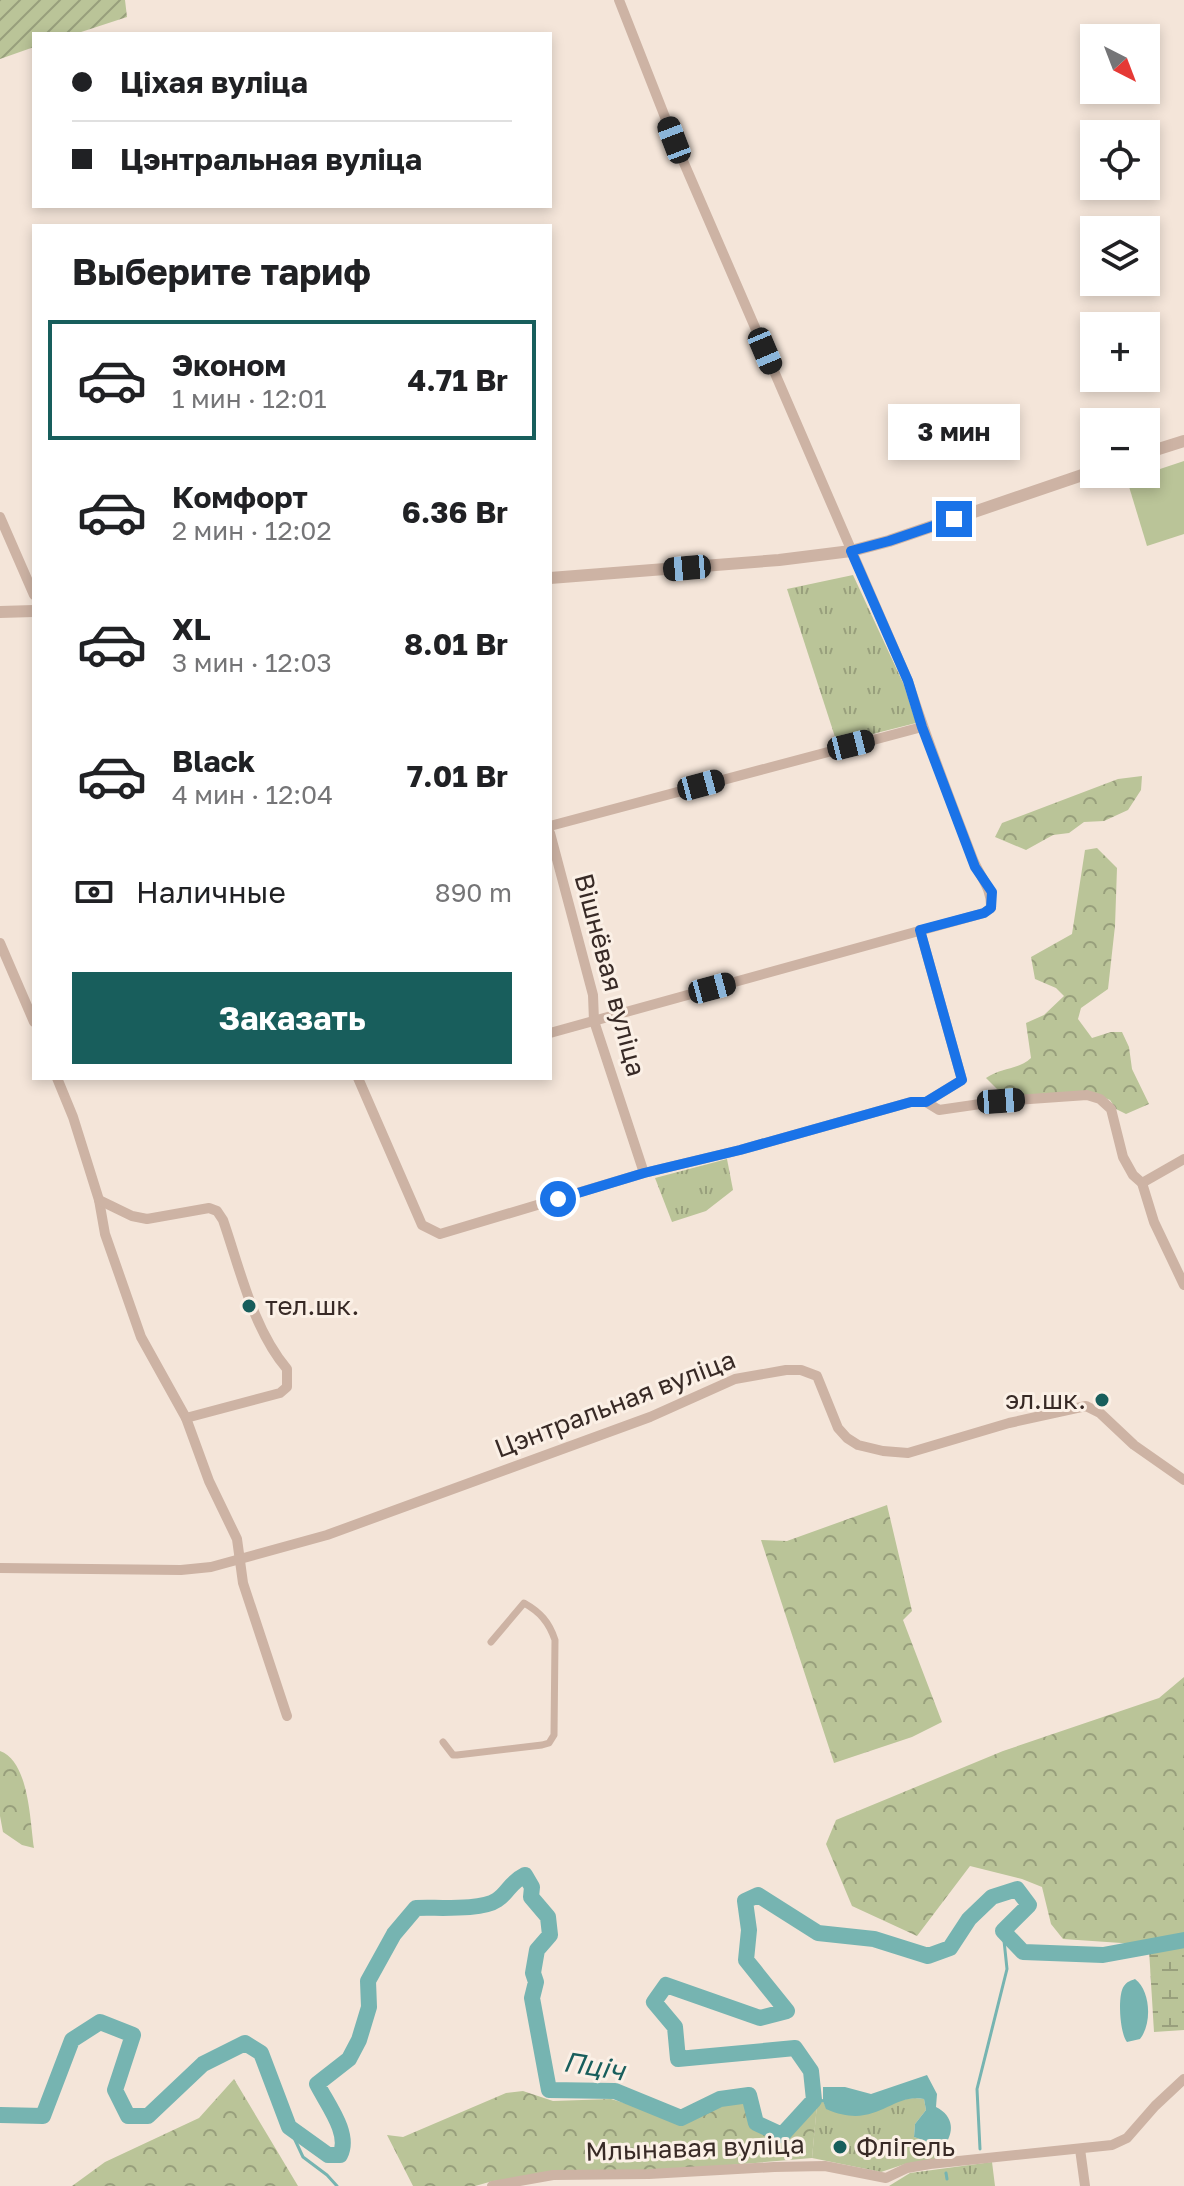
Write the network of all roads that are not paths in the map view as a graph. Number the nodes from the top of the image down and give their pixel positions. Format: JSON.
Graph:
{"nodes":[{"id":1,"x":619,"y":0,"type":"edge"},
{"id":2,"x":1184,"y":441,"type":"edge"},
{"id":3,"x":1160,"y":449,"type":"edge"},
{"id":4,"x":1080,"y":476,"type":"edge"},
{"id":5,"x":0,"y":517,"type":"edge"},
{"id":6,"x":851,"y":551,"type":"junction"},
{"id":7,"x":552,"y":578,"type":"edge"},
{"id":8,"x":32,"y":590,"type":"edge"},
{"id":9,"x":32,"y":611,"type":"edge"},
{"id":10,"x":0,"y":612,"type":"edge"},
{"id":11,"x":922,"y":727,"type":"junction"},
{"id":12,"x":552,"y":825,"type":"edge"},
{"id":13,"x":552,"y":841,"type":"edge"},
{"id":14,"x":920,"y":930,"type":"junction"},
{"id":15,"x":0,"y":943,"type":"edge"},
{"id":16,"x":32,"y":1017,"type":"edge"},
{"id":17,"x":594,"y":1021,"type":"junction"},
{"id":18,"x":552,"y":1032,"type":"edge"},
{"id":19,"x":58,"y":1080,"type":"edge"},
{"id":20,"x":359,"y":1080,"type":"edge"},
{"id":21,"x":926,"y":1102,"type":"junction"},
{"id":22,"x":1184,"y":1159,"type":"edge"},
{"id":23,"x":644,"y":1173,"type":"junction"},
{"id":24,"x":1142,"y":1183,"type":"junction"},
{"id":25,"x":99,"y":1200,"type":"junction"},
{"id":26,"x":1184,"y":1285,"type":"edge"},
{"id":27,"x":186,"y":1418,"type":"junction"},
{"id":28,"x":1184,"y":1480,"type":"edge"},
{"id":29,"x":240,"y":1558,"type":"junction"},
{"id":30,"x":0,"y":1568,"type":"edge"},
{"id":31,"x":491,"y":1642,"type":"dead end"},
{"id":32,"x":287,"y":1716,"type":"dead end"},
{"id":33,"x":443,"y":1742,"type":"dead end"},
{"id":34,"x":1184,"y":2079,"type":"edge"},
{"id":35,"x":1080,"y":2149,"type":"junction"},
{"id":36,"x":878,"y":2182,"type":"edge"},
{"id":37,"x":492,"y":2186,"type":"edge"},
{"id":38,"x":1085,"y":2186,"type":"edge"}],
"edges":[{"from":1,"to":6,"type":"street"},
{"from":2,"to":3,"type":"street"},
{"from":4,"to":6,"type":"street"},
{"from":5,"to":8,"type":"street"},
{"from":6,"to":7,"type":"street"},
{"from":6,"to":11,"type":"street"},
{"from":9,"to":10,"type":"street"},
{"from":11,"to":12,"type":"street"},
{"from":11,"to":14,"type":"street"},
{"from":13,"to":17,"type":"street","name":"Вішнёвая вуліца"},
{"from":14,"to":17,"type":"street"},
{"from":14,"to":21,"type":"street"},
{"from":15,"to":16,"type":"street"},
{"from":17,"to":18,"type":"street"},
{"from":17,"to":23,"type":"street","name":"Вішнёвая вуліца"},
{"from":19,"to":25,"type":"street"},
{"from":20,"to":23,"type":"street"},
{"from":21,"to":23,"type":"street"},
{"from":21,"to":24,"type":"street"},
{"from":22,"to":24,"type":"street"},
{"from":24,"to":26,"type":"street"},
{"from":25,"to":27,"type":"street"},
{"from":25,"to":27,"type":"street"},
{"from":27,"to":29,"type":"street"},
{"from":28,"to":29,"type":"street","name":"Цэнтральная вуліца"},
{"from":29,"to":30,"type":"street","name":"Цэнтральная вуліца"},
{"from":29,"to":32,"type":"street"},
{"from":31,"to":33,"type":"street"},
{"from":34,"to":35,"type":"street"},
{"from":35,"to":36,"type":"street","name":"Млынавая вуліца"},
{"from":35,"to":38,"type":"street"},
{"from":36,"to":37,"type":"street","name":"Млынавая вуліца"}]}
